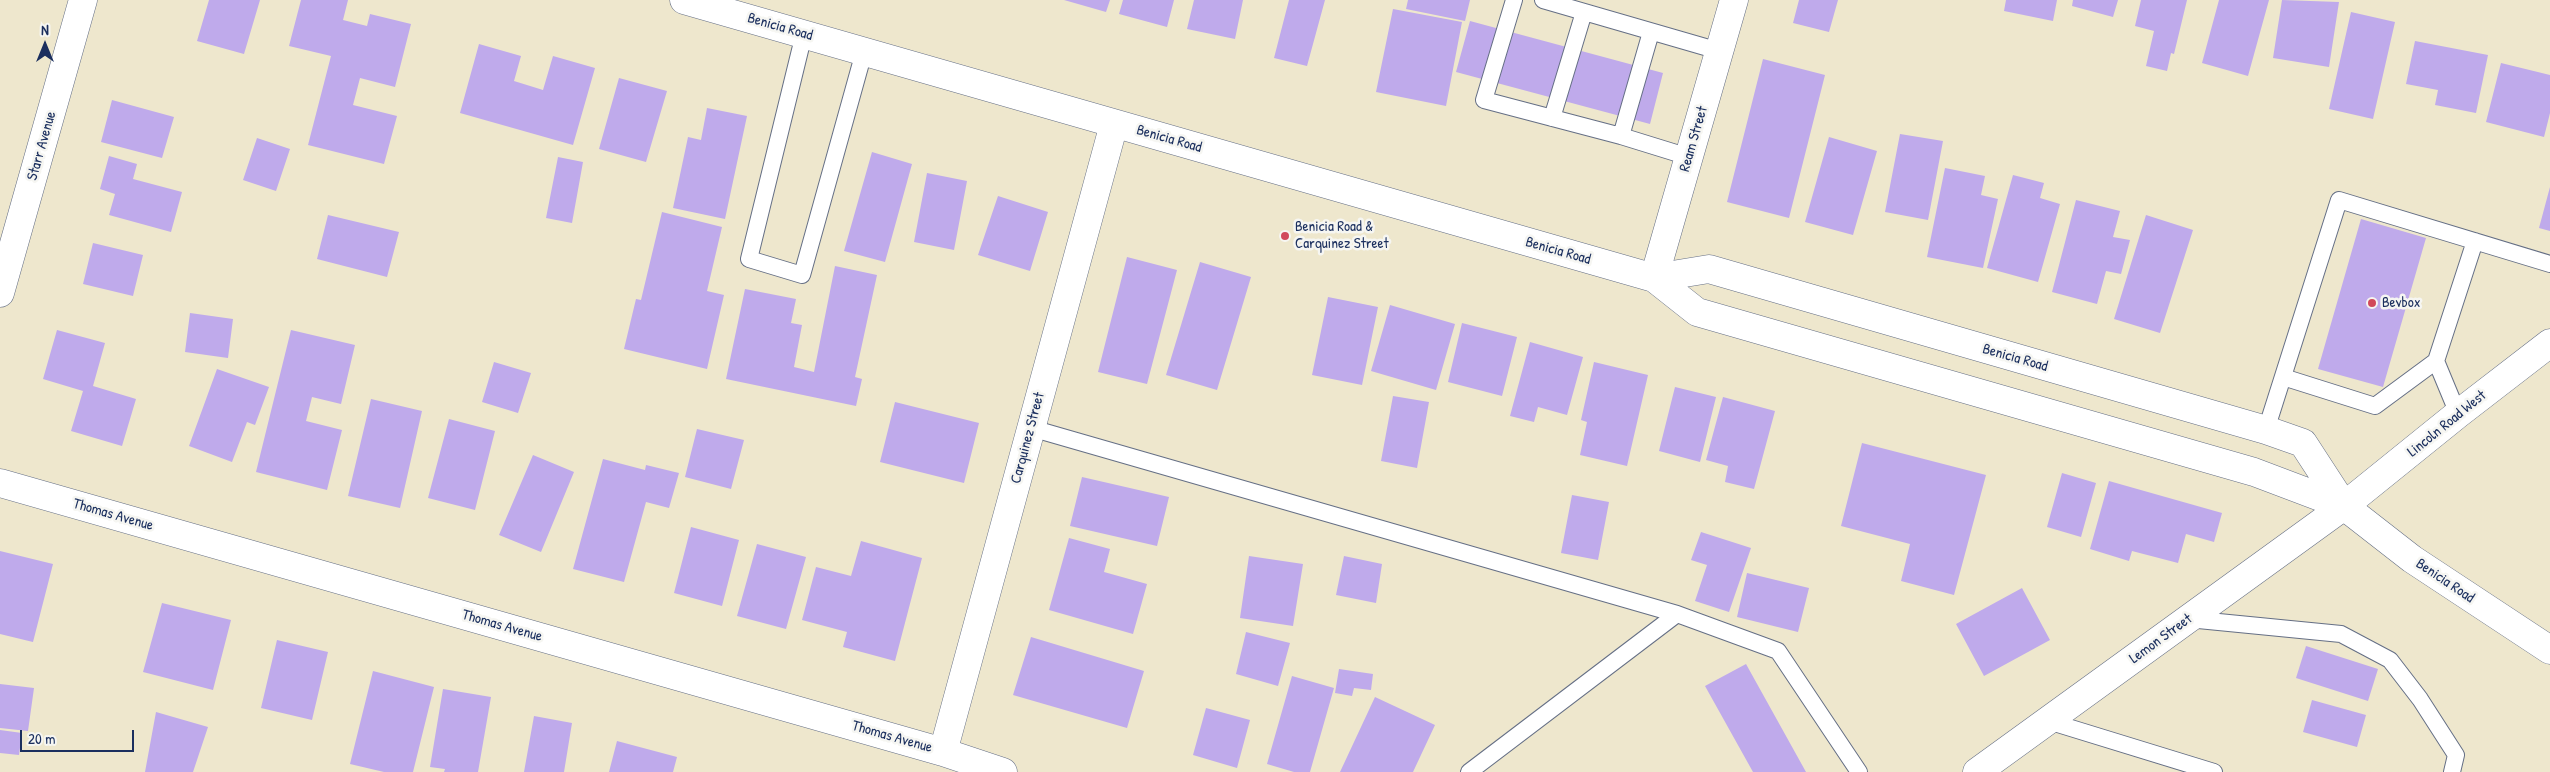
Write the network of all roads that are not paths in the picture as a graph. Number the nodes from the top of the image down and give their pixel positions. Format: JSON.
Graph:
{"nodes":[{"id":1,"x":83,"y":0,"type":"edge"},
{"id":2,"x":684,"y":0,"type":"edge"},
{"id":3,"x":1514,"y":0,"type":"edge"},
{"id":4,"x":1543,"y":0,"type":"edge"},
{"id":5,"x":1734,"y":0,"type":"edge"},
{"id":6,"x":1584,"y":12,"type":"junction"},
{"id":7,"x":1651,"y":32,"type":"junction"},
{"id":8,"x":804,"y":34,"type":"junction"},
{"id":9,"x":1719,"y":51,"type":"junction"},
{"id":10,"x":864,"y":52,"type":"junction"},
{"id":11,"x":1552,"y":118,"type":"junction"},
{"id":12,"x":1114,"y":124,"type":"junction"},
{"id":13,"x":1621,"y":136,"type":"junction"},
{"id":14,"x":1689,"y":157,"type":"junction"},
{"id":15,"x":2475,"y":241,"type":"junction"},
{"id":16,"x":2550,"y":264,"type":"edge"},
{"id":17,"x":1654,"y":278,"type":"junction"},
{"id":18,"x":0,"y":293,"type":"edge"},
{"id":19,"x":2550,"y":343,"type":"edge"},
{"id":20,"x":2436,"y":361,"type":"junction"},
{"id":21,"x":2283,"y":377,"type":"junction"},
{"id":22,"x":2458,"y":414,"type":"junction"},
{"id":23,"x":1031,"y":428,"type":"junction"},
{"id":24,"x":2266,"y":430,"type":"junction"},
{"id":25,"x":0,"y":483,"type":"edge"},
{"id":26,"x":2344,"y":506,"type":"junction"},
{"id":27,"x":1677,"y":614,"type":"junction"},
{"id":28,"x":2188,"y":619,"type":"junction"},
{"id":29,"x":2550,"y":650,"type":"edge"},
{"id":30,"x":2048,"y":721,"type":"junction"},
{"id":31,"x":943,"y":752,"type":"junction"},
{"id":32,"x":1003,"y":772,"type":"edge"},
{"id":33,"x":1469,"y":772,"type":"edge"},
{"id":34,"x":1859,"y":772,"type":"edge"},
{"id":35,"x":1977,"y":772,"type":"edge"},
{"id":36,"x":2214,"y":772,"type":"edge"},
{"id":37,"x":2452,"y":772,"type":"edge"}],
"edges":[{"from":1,"to":18,"type":"street","name":"Starr Avenue"},
{"from":2,"to":8,"type":"street","name":"Benicia Road"},
{"from":3,"to":11,"type":"lane"},
{"from":4,"to":6,"type":"lane"},
{"from":5,"to":9,"type":"street","name":"Ream Street"},
{"from":6,"to":7,"type":"lane"},
{"from":6,"to":11,"type":"lane"},
{"from":7,"to":9,"type":"lane"},
{"from":7,"to":13,"type":"lane"},
{"from":8,"to":10,"type":"street","name":"Benicia Road"},
{"from":8,"to":10,"type":"lane"},
{"from":9,"to":14,"type":"street","name":"Ream Street"},
{"from":10,"to":12,"type":"street","name":"Benicia Road"},
{"from":11,"to":13,"type":"lane"},
{"from":12,"to":17,"type":"street","name":"Benicia Road"},
{"from":12,"to":23,"type":"street","name":"Carquinez Street"},
{"from":13,"to":14,"type":"lane"},
{"from":14,"to":17,"type":"street","name":"Ream Street"},
{"from":15,"to":16,"type":"lane"},
{"from":15,"to":20,"type":"lane"},
{"from":15,"to":21,"type":"lane"},
{"from":17,"to":24,"type":"street","name":"Benicia Road"},
{"from":17,"to":26,"type":"street","name":"Benicia Road"},
{"from":19,"to":22,"type":"street","name":"Lincoln Road West"},
{"from":20,"to":21,"type":"lane"},
{"from":20,"to":22,"type":"lane"},
{"from":21,"to":24,"type":"lane"},
{"from":22,"to":26,"type":"street","name":"Lincoln Road West"},
{"from":23,"to":27,"type":"lane"},
{"from":23,"to":31,"type":"street","name":"Carquinez Street"},
{"from":24,"to":26,"type":"street","name":"Benicia Road"},
{"from":25,"to":31,"type":"street","name":"Thomas Avenue"},
{"from":26,"to":28,"type":"street","name":"Lemon Street"},
{"from":26,"to":29,"type":"street","name":"Benicia Road"},
{"from":27,"to":33,"type":"lane"},
{"from":27,"to":34,"type":"lane"},
{"from":28,"to":30,"type":"street","name":"Lemon Street"},
{"from":28,"to":37,"type":"lane"},
{"from":30,"to":35,"type":"street","name":"Lemon Street"},
{"from":30,"to":36,"type":"lane"},
{"from":31,"to":32,"type":"street","name":"Thomas Avenue"}]}
